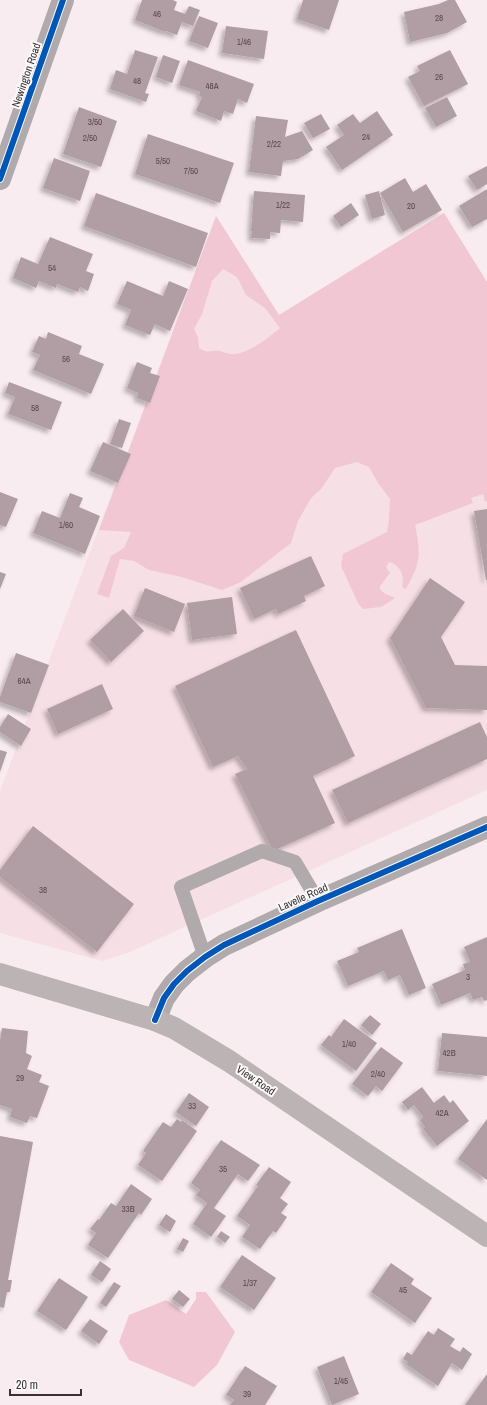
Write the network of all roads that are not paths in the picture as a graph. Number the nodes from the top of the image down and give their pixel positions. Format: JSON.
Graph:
{"nodes":[{"id":1,"x":63,"y":0,"type":"edge"},
{"id":2,"x":0,"y":179,"type":"edge"},
{"id":3,"x":487,"y":827,"type":"edge"},
{"id":4,"x":318,"y":901,"type":"junction"},
{"id":5,"x":205,"y":957,"type":"junction"},
{"id":6,"x":0,"y":974,"type":"edge"},
{"id":7,"x":155,"y":1020,"type":"junction"},
{"id":8,"x":487,"y":1236,"type":"edge"}],
"edges":[{"from":1,"to":2,"type":"street","name":"Newington Road"},
{"from":3,"to":4,"type":"street","name":"Lavelle Road"},
{"from":4,"to":5,"type":"street","name":"Lavelle Road"},
{"from":4,"to":5,"type":"lane"},
{"from":5,"to":7,"type":"street","name":"Lavelle Road"},
{"from":6,"to":7,"type":"main road","name":"View Road"},
{"from":7,"to":8,"type":"main road","name":"View Road"}]}
